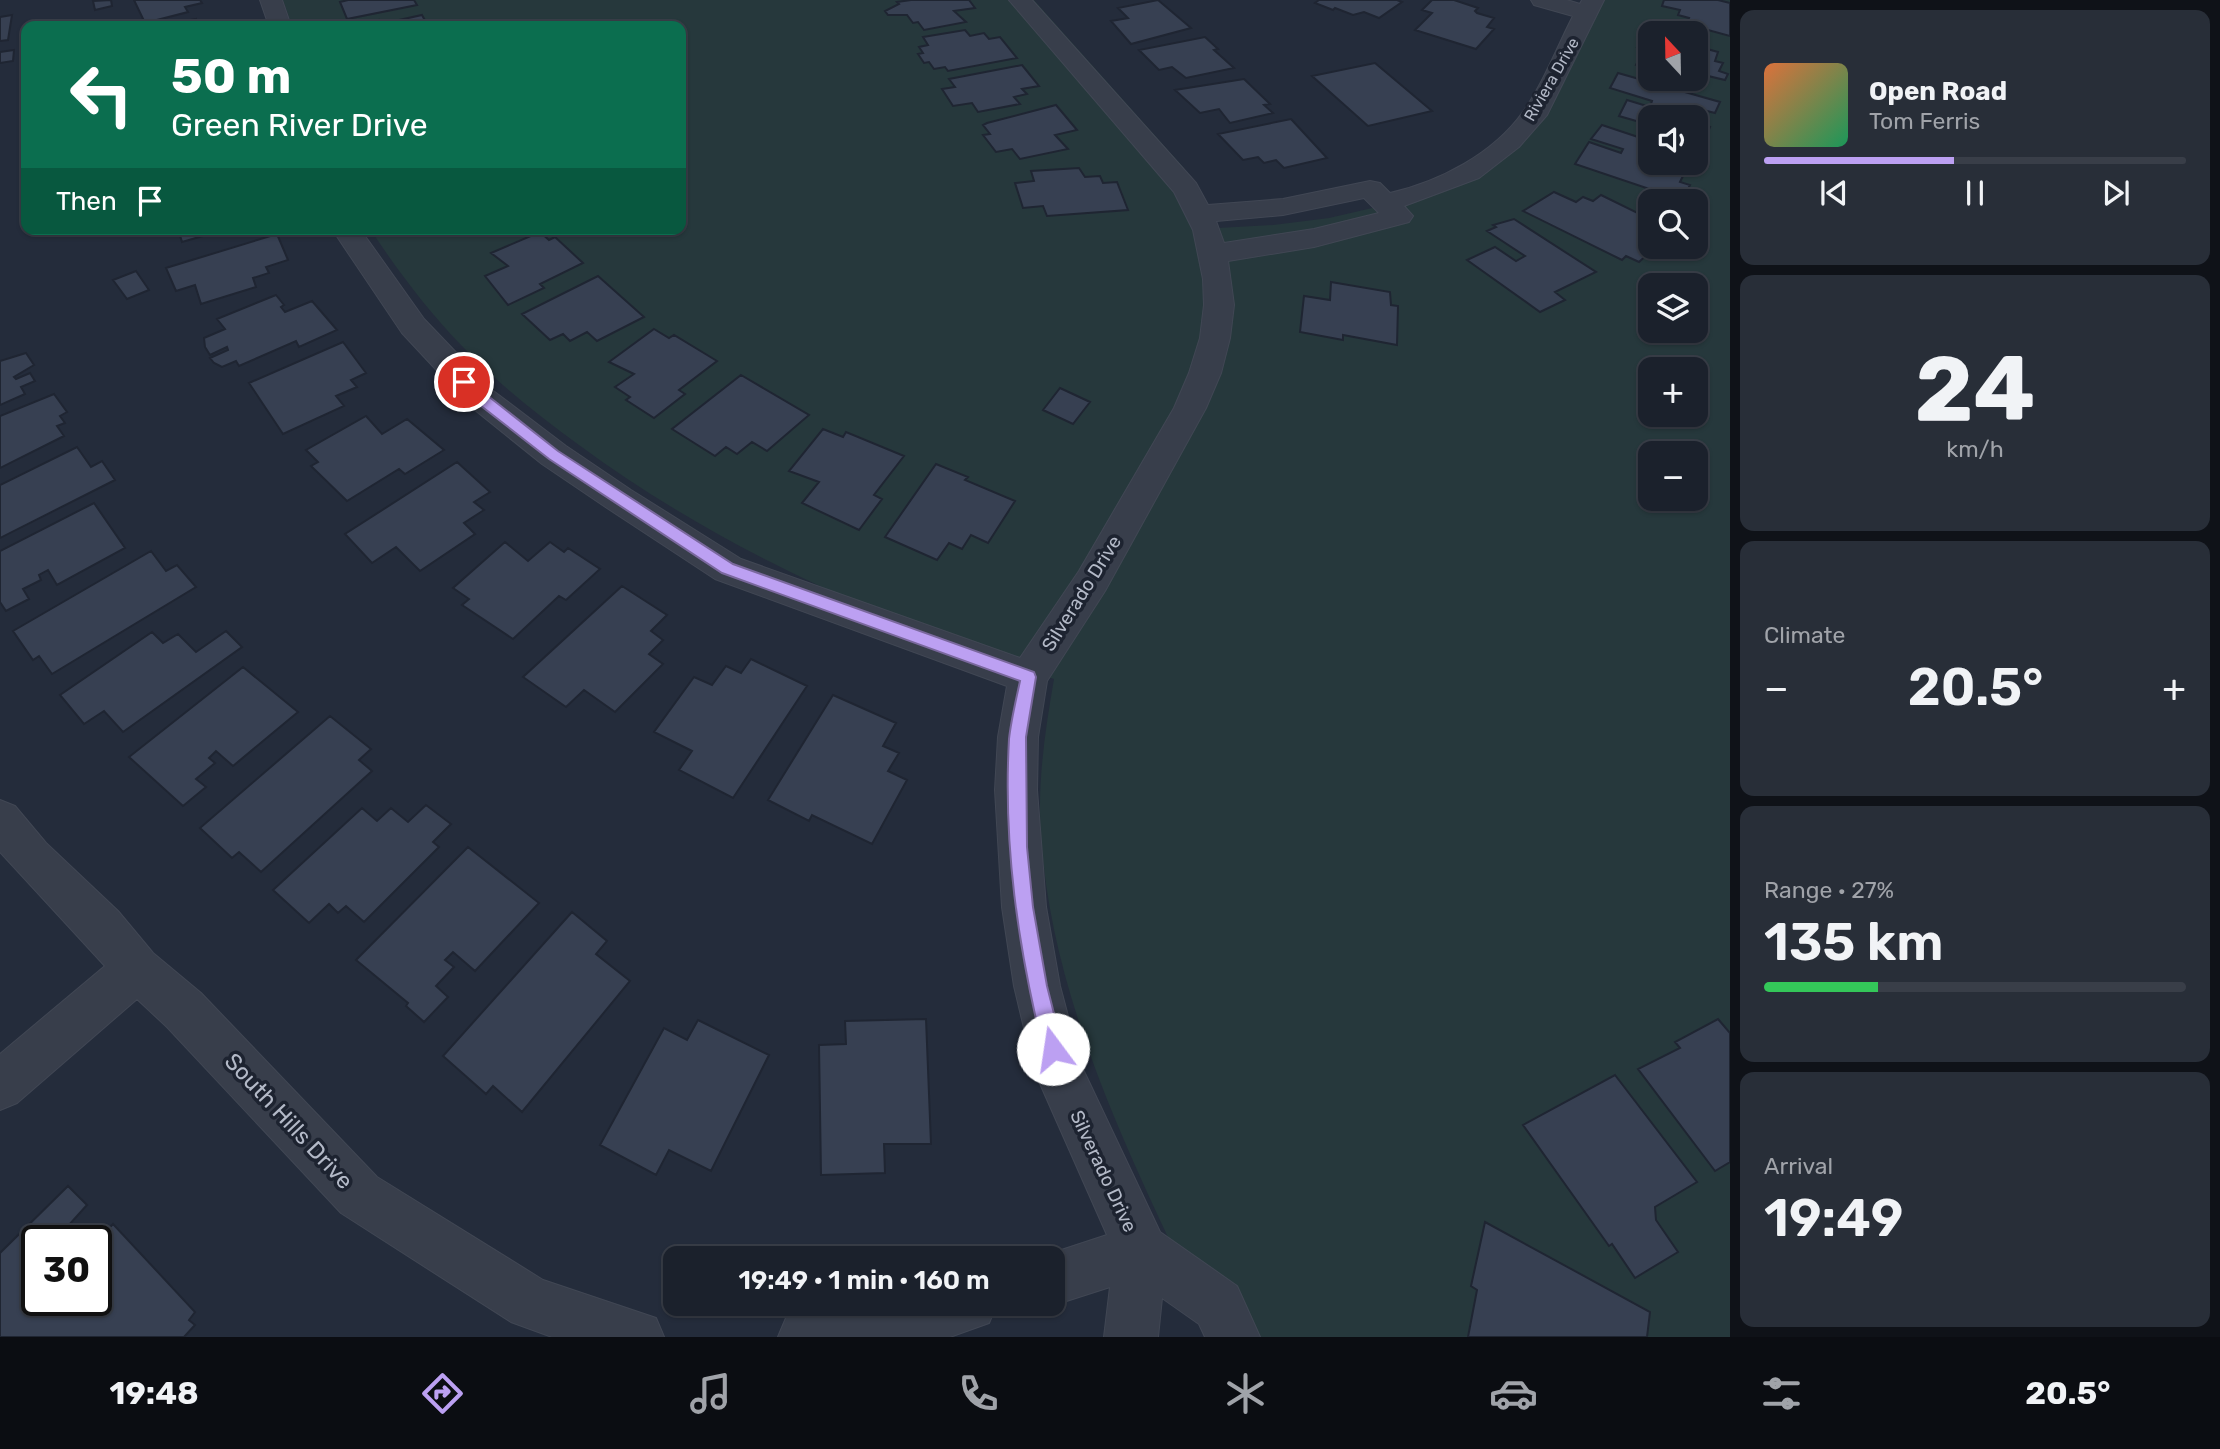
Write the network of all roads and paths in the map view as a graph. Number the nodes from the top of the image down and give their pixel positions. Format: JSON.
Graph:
{"nodes":[{"id":1,"x":271,"y":0,"type":"edge"},
{"id":2,"x":1020,"y":0,"type":"edge"},
{"id":3,"x":1542,"y":0,"type":"edge"},
{"id":4,"x":1590,"y":6,"type":"edge"},
{"id":5,"x":278,"y":21,"type":"edge"},
{"id":6,"x":1385,"y":202,"type":"junction"},
{"id":7,"x":1200,"y":214,"type":"junction"},
{"id":8,"x":350,"y":235,"type":"edge"},
{"id":9,"x":1214,"y":254,"type":"junction"},
{"id":10,"x":1028,"y":677,"type":"junction"},
{"id":11,"x":0,"y":820,"type":"edge"},
{"id":12,"x":137,"y":969,"type":"junction"},
{"id":13,"x":0,"y":1086,"type":"edge"},
{"id":14,"x":1141,"y":1251,"type":"junction"},
{"id":15,"x":1065,"y":1275,"type":"edge"},
{"id":16,"x":931,"y":1316,"type":"edge"},
{"id":17,"x":637,"y":1337,"type":"edge"},
{"id":18,"x":805,"y":1337,"type":"edge"},
{"id":19,"x":1130,"y":1337,"type":"edge"},
{"id":20,"x":1233,"y":1337,"type":"edge"}],
"edges":[{"from":1,"to":5,"type":"street"},
{"from":2,"to":7,"type":"street","name":"Silverado Drive"},
{"from":3,"to":4,"type":"street"},
{"from":4,"to":6,"type":"street","name":"Riviera Drive"},
{"from":6,"to":7,"type":"street"},
{"from":6,"to":9,"type":"street"},
{"from":7,"to":9,"type":"street","name":"Silverado Drive"},
{"from":8,"to":10,"type":"street"},
{"from":9,"to":10,"type":"street","name":"Silverado Drive"},
{"from":10,"to":14,"type":"street","name":"Silverado Drive"},
{"from":11,"to":12,"type":"street","name":"South Hills Drive"},
{"from":12,"to":13,"type":"street"},
{"from":12,"to":17,"type":"street","name":"South Hills Drive"},
{"from":14,"to":15,"type":"street"},
{"from":14,"to":19,"type":"street","name":"Silverado Drive"},
{"from":14,"to":20,"type":"street","name":"Silverado Drive"},
{"from":16,"to":18,"type":"street"}]}
